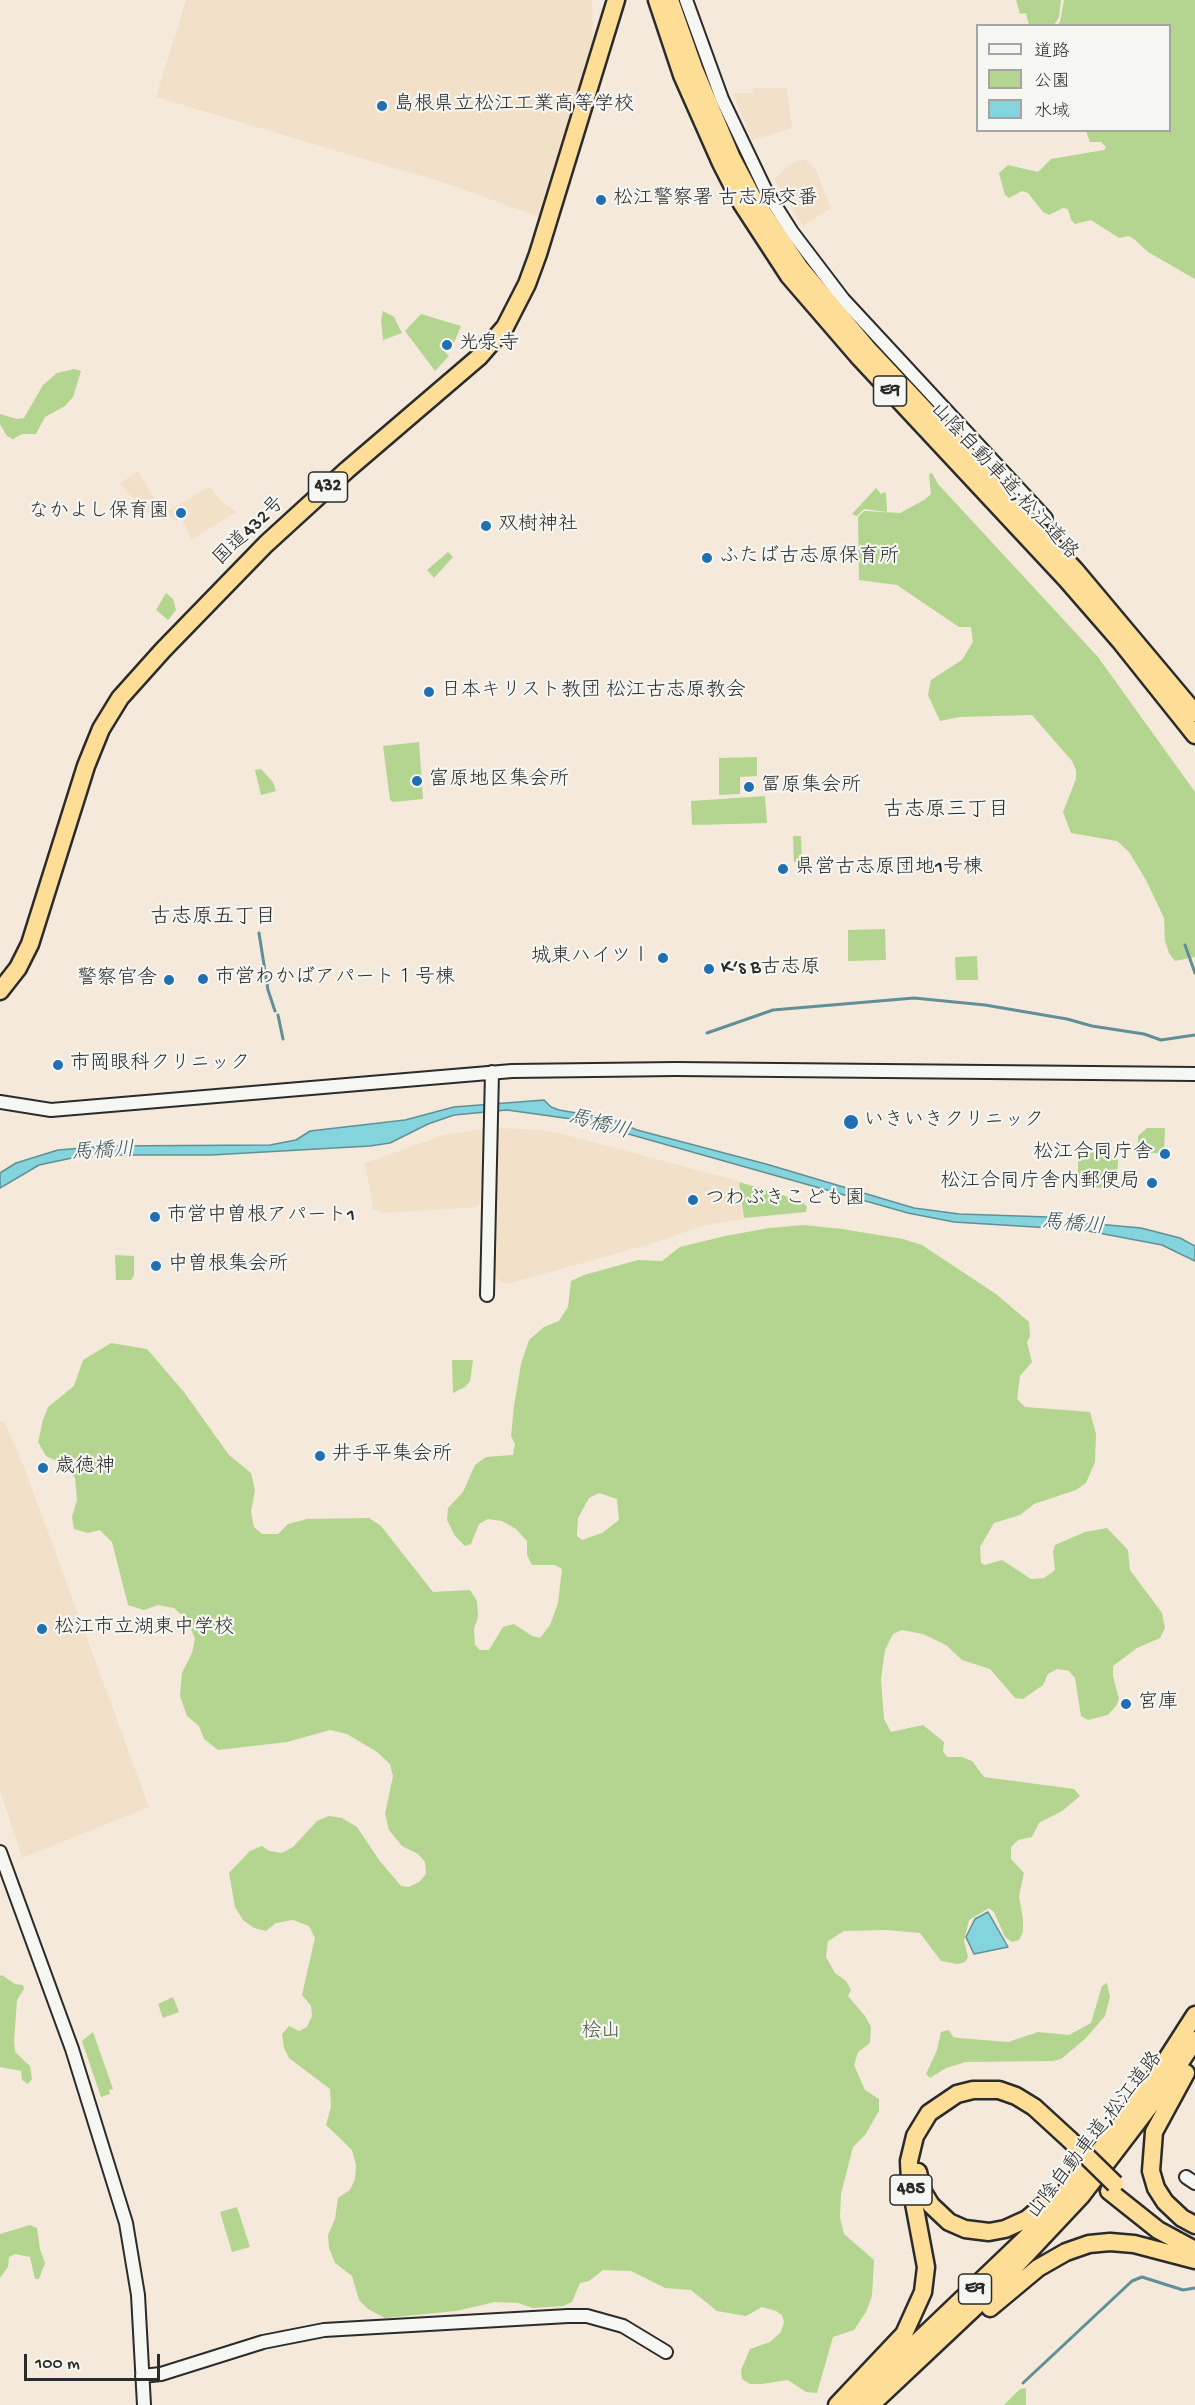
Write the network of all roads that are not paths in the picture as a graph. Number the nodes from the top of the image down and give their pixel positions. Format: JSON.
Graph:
{"nodes":[{"id":1,"x":616,"y":0,"type":"edge"},
{"id":2,"x":657,"y":0,"type":"edge"},
{"id":3,"x":670,"y":0,"type":"edge"},
{"id":4,"x":686,"y":0,"type":"edge"},
{"id":5,"x":1047,"y":518,"type":"dead end"},
{"id":6,"x":1120,"y":641,"type":"junction"},
{"id":7,"x":1173,"y":684,"type":"junction"},
{"id":8,"x":1195,"y":708,"type":"edge"},
{"id":9,"x":1195,"y":713,"type":"edge"},
{"id":10,"x":1195,"y":735,"type":"edge"},
{"id":11,"x":1195,"y":750,"type":"edge"},
{"id":12,"x":0,"y":991,"type":"edge"},
{"id":13,"x":492,"y":1072,"type":"junction"},
{"id":14,"x":1195,"y":1074,"type":"edge"},
{"id":15,"x":0,"y":1102,"type":"edge"},
{"id":16,"x":487,"y":1295,"type":"dead end"},
{"id":17,"x":0,"y":1852,"type":"edge"},
{"id":18,"x":1195,"y":2015,"type":"edge"},
{"id":19,"x":1195,"y":2040,"type":"edge"},
{"id":20,"x":1195,"y":2056,"type":"edge"},
{"id":21,"x":1068,"y":2143,"type":"junction"},
{"id":22,"x":1072,"y":2186,"type":"junction"},
{"id":23,"x":1112,"y":2187,"type":"junction"},
{"id":24,"x":1195,"y":2225,"type":"edge"},
{"id":25,"x":1195,"y":2241,"type":"edge"},
{"id":26,"x":1195,"y":2250,"type":"edge"},
{"id":27,"x":1195,"y":2260,"type":"edge"},
{"id":28,"x":666,"y":2352,"type":"dead end"},
{"id":29,"x":914,"y":2365,"type":"junction"},
{"id":30,"x":142,"y":2376,"type":"junction"},
{"id":31,"x":144,"y":2405,"type":"edge"},
{"id":32,"x":837,"y":2405,"type":"edge"},
{"id":33,"x":851,"y":2405,"type":"edge"},
{"id":34,"x":871,"y":2405,"type":"edge"}],
"edges":[{"from":1,"to":12,"type":"highway","name":"国道432号","number":"432"},
{"from":2,"to":6,"type":"highway","name":"山陰自動車道;松江道路","number":"E9"},
{"from":3,"to":7,"type":"highway","name":"山陰自動車道;松江道路","number":"E9"},
{"from":4,"to":5,"type":"street"},
{"from":6,"to":10,"type":"highway","name":"山陰自動車道;松江道路","number":"E9"},
{"from":6,"to":11,"type":"highway"},
{"from":7,"to":8,"type":"highway"},
{"from":7,"to":9,"type":"highway","name":"山陰自動車道;松江道路","number":"E9"},
{"from":13,"to":14,"type":"street"},
{"from":13,"to":15,"type":"street"},
{"from":13,"to":16,"type":"street"},
{"from":17,"to":30,"type":"street"},
{"from":18,"to":22,"type":"highway","name":"山陰自動車道;松江道路","number":"E9"},
{"from":19,"to":29,"type":"highway","name":"山陰自動車道;松江道路","number":"E9"},
{"from":20,"to":24,"type":"highway"},
{"from":21,"to":22,"type":"highway","number":"485"},
{"from":21,"to":23,"type":"highway","number":"485","bridge":true},
{"from":21,"to":32,"type":"highway","number":"485"},
{"from":22,"to":33,"type":"highway","name":"山陰自動車道;松江道路","number":"E9"},
{"from":23,"to":25,"type":"highway","number":"485"},
{"from":23,"to":26,"type":"highway","number":"485"},
{"from":27,"to":29,"type":"highway"},
{"from":28,"to":30,"type":"street"},
{"from":29,"to":34,"type":"highway","name":"山陰自動車道;松江道路","number":"E9"},
{"from":30,"to":31,"type":"street"}]}
